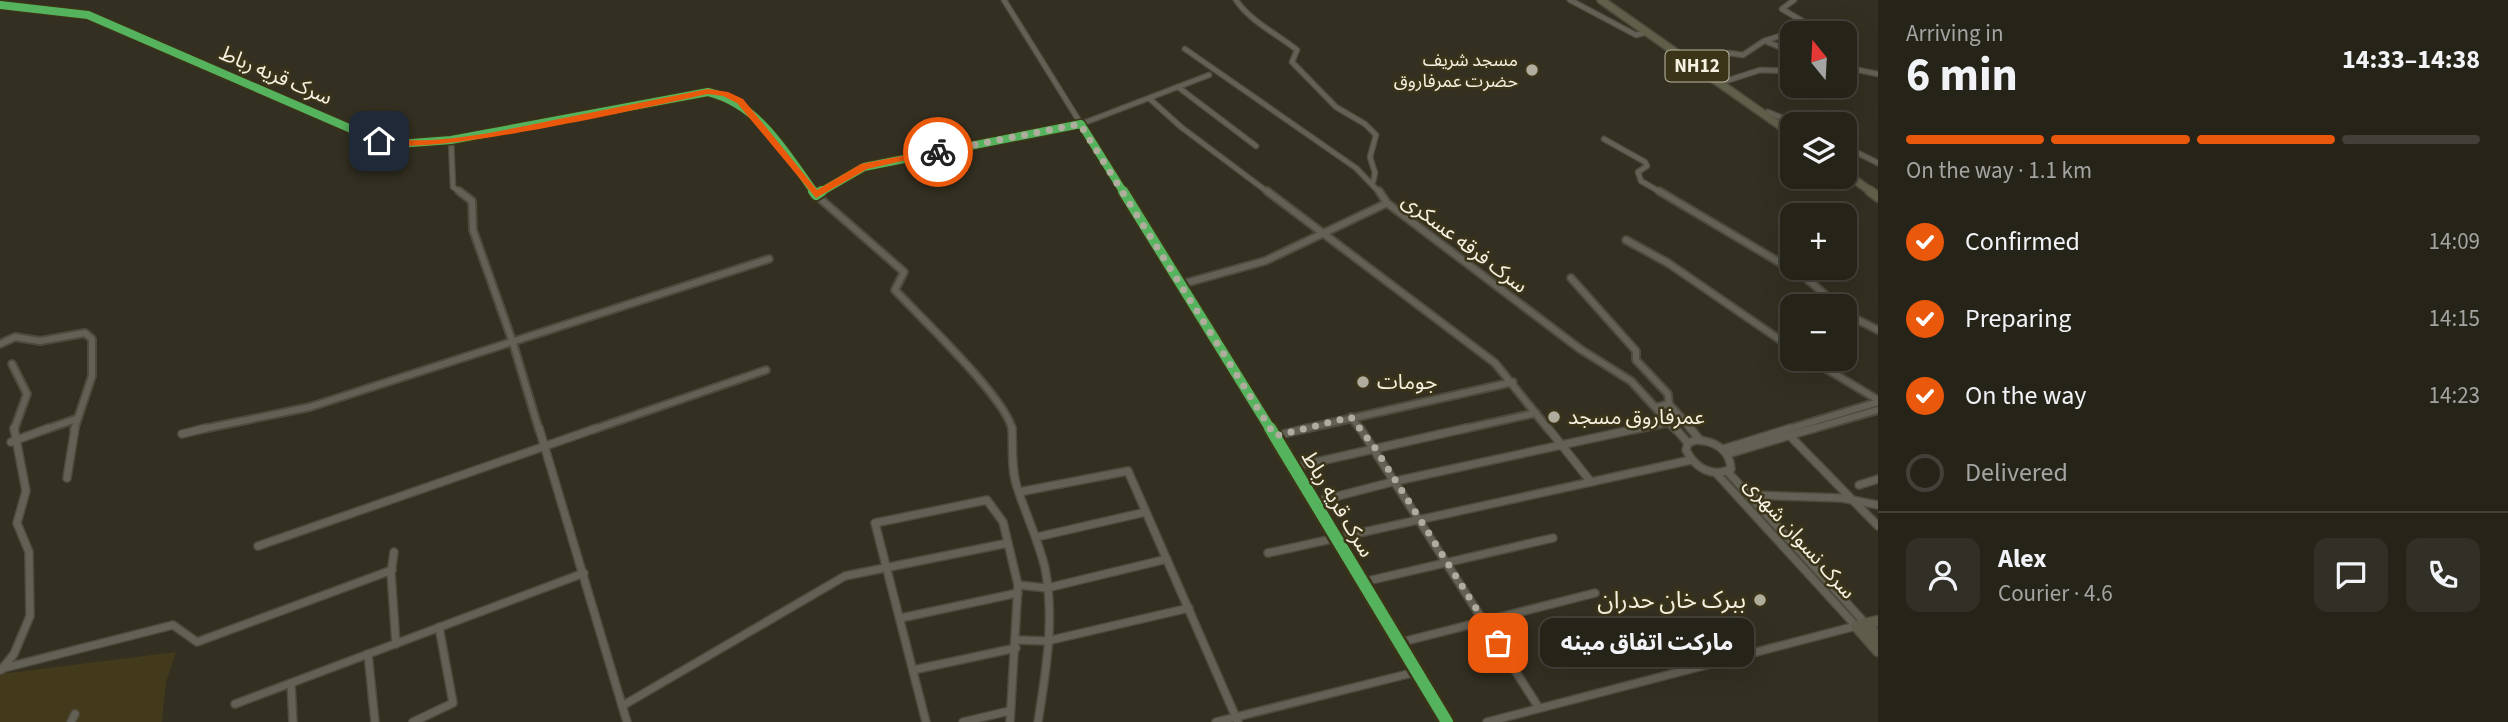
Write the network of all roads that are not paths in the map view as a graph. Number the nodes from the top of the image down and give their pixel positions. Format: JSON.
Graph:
{"nodes":[{"id":1,"x":1004,"y":0,"type":"edge"},
{"id":2,"x":1236,"y":0,"type":"edge"},
{"id":3,"x":1570,"y":0,"type":"edge"},
{"id":4,"x":1601,"y":0,"type":"edge"},
{"id":5,"x":1608,"y":0,"type":"edge"},
{"id":6,"x":1794,"y":0,"type":"edge"},
{"id":7,"x":0,"y":5,"type":"edge"},
{"id":8,"x":12,"y":7,"type":"junction"},
{"id":9,"x":0,"y":12,"type":"edge"},
{"id":10,"x":1648,"y":32,"type":"junction"},
{"id":11,"x":1764,"y":41,"type":"junction"},
{"id":12,"x":1780,"y":47,"type":"edge"},
{"id":13,"x":1185,"y":49,"type":"dead end"},
{"id":14,"x":1697,"y":61,"type":"junction"},
{"id":15,"x":1857,"y":70,"type":"edge"},
{"id":16,"x":1780,"y":71,"type":"edge"},
{"id":17,"x":1878,"y":74,"type":"edge"},
{"id":18,"x":1209,"y":75,"type":"dead end"},
{"id":19,"x":1726,"y":81,"type":"junction"},
{"id":20,"x":1178,"y":87,"type":"junction"},
{"id":21,"x":1150,"y":99,"type":"junction"},
{"id":22,"x":1768,"y":112,"type":"junction"},
{"id":23,"x":1780,"y":117,"type":"edge"},
{"id":24,"x":1780,"y":122,"type":"edge"},
{"id":25,"x":1080,"y":124,"type":"junction"},
{"id":26,"x":1780,"y":124,"type":"edge"},
{"id":27,"x":1604,"y":139,"type":"dead end"},
{"id":28,"x":451,"y":140,"type":"junction"},
{"id":29,"x":1256,"y":146,"type":"dead end"},
{"id":30,"x":1857,"y":152,"type":"edge"},
{"id":31,"x":1878,"y":163,"type":"edge"},
{"id":32,"x":1857,"y":180,"type":"edge"},
{"id":33,"x":1373,"y":182,"type":"junction"},
{"id":34,"x":816,"y":195,"type":"junction"},
{"id":35,"x":1878,"y":195,"type":"edge"},
{"id":36,"x":1387,"y":203,"type":"junction"},
{"id":37,"x":1323,"y":234,"type":"junction"},
{"id":38,"x":1626,"y":240,"type":"dead end"},
{"id":39,"x":769,"y":259,"type":"dead end"},
{"id":40,"x":1571,"y":278,"type":"dead end"},
{"id":41,"x":1182,"y":284,"type":"junction"},
{"id":42,"x":1824,"y":294,"type":"edge"},
{"id":43,"x":1857,"y":320,"type":"edge"},
{"id":44,"x":1878,"y":330,"type":"edge"},
{"id":45,"x":1780,"y":340,"type":"edge"},
{"id":46,"x":513,"y":343,"type":"junction"},
{"id":47,"x":0,"y":344,"type":"edge"},
{"id":48,"x":12,"y":364,"type":"dead end"},
{"id":49,"x":766,"y":370,"type":"dead end"},
{"id":50,"x":1829,"y":371,"type":"edge"},
{"id":51,"x":1513,"y":382,"type":"junction"},
{"id":52,"x":1878,"y":401,"type":"edge"},
{"id":53,"x":1669,"y":404,"type":"junction"},
{"id":54,"x":1657,"y":407,"type":"junction"},
{"id":55,"x":1878,"y":410,"type":"edge"},
{"id":56,"x":1536,"y":413,"type":"junction"},
{"id":57,"x":1351,"y":417,"type":"junction"},
{"id":58,"x":76,"y":419,"type":"junction"},
{"id":59,"x":1670,"y":422,"type":"junction"},
{"id":60,"x":182,"y":434,"type":"dead end"},
{"id":61,"x":1275,"y":436,"type":"junction"},
{"id":62,"x":1790,"y":436,"type":"junction"},
{"id":63,"x":1700,"y":440,"type":"junction"},
{"id":64,"x":11,"y":442,"type":"junction"},
{"id":65,"x":1688,"y":443,"type":"junction"},
{"id":66,"x":1562,"y":446,"type":"junction"},
{"id":67,"x":545,"y":447,"type":"junction"},
{"id":68,"x":1375,"y":448,"type":"junction"},
{"id":69,"x":1726,"y":452,"type":"junction"},
{"id":70,"x":1690,"y":460,"type":"junction"},
{"id":71,"x":1294,"y":467,"type":"junction"},
{"id":72,"x":1728,"y":472,"type":"junction"},
{"id":73,"x":1717,"y":474,"type":"junction"},
{"id":74,"x":67,"y":478,"type":"dead end"},
{"id":75,"x":1878,"y":479,"type":"edge"},
{"id":76,"x":1396,"y":481,"type":"junction"},
{"id":77,"x":1591,"y":482,"type":"junction"},
{"id":78,"x":1858,"y":485,"type":"dead end"},
{"id":79,"x":1019,"y":492,"type":"junction"},
{"id":80,"x":1748,"y":495,"type":"junction"},
{"id":81,"x":1853,"y":500,"type":"junction"},
{"id":82,"x":1315,"y":502,"type":"junction"},
{"id":83,"x":1878,"y":505,"type":"edge"},
{"id":84,"x":1146,"y":512,"type":"junction"},
{"id":85,"x":1421,"y":520,"type":"junction"},
{"id":86,"x":1878,"y":526,"type":"edge"},
{"id":87,"x":1037,"y":537,"type":"junction"},
{"id":88,"x":1553,"y":538,"type":"dead end"},
{"id":89,"x":1339,"y":539,"type":"junction"},
{"id":90,"x":1008,"y":543,"type":"junction"},
{"id":91,"x":258,"y":546,"type":"dead end"},
{"id":92,"x":394,"y":552,"type":"dead end"},
{"id":93,"x":1268,"y":553,"type":"dead end"},
{"id":94,"x":1167,"y":559,"type":"junction"},
{"id":95,"x":1447,"y":560,"type":"junction"},
{"id":96,"x":887,"y":569,"type":"junction"},
{"id":97,"x":392,"y":570,"type":"junction"},
{"id":98,"x":584,"y":573,"type":"junction"},
{"id":99,"x":1363,"y":582,"type":"junction"},
{"id":100,"x":1048,"y":588,"type":"junction"},
{"id":101,"x":1018,"y":589,"type":"junction"},
{"id":102,"x":1595,"y":593,"type":"dead end"},
{"id":103,"x":1189,"y":608,"type":"junction"},
{"id":104,"x":901,"y":618,"type":"junction"},
{"id":105,"x":1878,"y":621,"type":"edge"},
{"id":106,"x":1485,"y":622,"type":"junction"},
{"id":107,"x":1861,"y":625,"type":"junction"},
{"id":108,"x":439,"y":627,"type":"junction"},
{"id":109,"x":1878,"y":637,"type":"edge"},
{"id":110,"x":1047,"y":640,"type":"junction"},
{"id":111,"x":1398,"y":643,"type":"junction"},
{"id":112,"x":396,"y":644,"type":"junction"},
{"id":113,"x":1017,"y":644,"type":"junction"},
{"id":114,"x":1878,"y":651,"type":"edge"},
{"id":115,"x":368,"y":654,"type":"junction"},
{"id":116,"x":1,"y":670,"type":"edge"},
{"id":117,"x":914,"y":670,"type":"junction"},
{"id":118,"x":1416,"y":672,"type":"junction"},
{"id":119,"x":290,"y":683,"type":"junction"},
{"id":120,"x":234,"y":704,"type":"dead end"},
{"id":121,"x":622,"y":706,"type":"junction"},
{"id":122,"x":1539,"y":708,"type":"junction"},
{"id":123,"x":1009,"y":711,"type":"junction"},
{"id":124,"x":1237,"y":720,"type":"edge"},
{"id":125,"x":293,"y":722,"type":"edge"},
{"id":126,"x":375,"y":722,"type":"edge"},
{"id":127,"x":413,"y":722,"type":"edge"},
{"id":128,"x":627,"y":722,"type":"edge"},
{"id":129,"x":926,"y":722,"type":"edge"},
{"id":130,"x":963,"y":722,"type":"edge"},
{"id":131,"x":1010,"y":722,"type":"edge"},
{"id":132,"x":1038,"y":722,"type":"edge"},
{"id":133,"x":1216,"y":722,"type":"edge"},
{"id":134,"x":1447,"y":722,"type":"edge"},
{"id":135,"x":1487,"y":722,"type":"edge"}],
"edges":[{"from":1,"to":25,"type":"street","name":"سرک قریه رباط"},
{"from":2,"to":33,"type":"street"},
{"from":3,"to":10,"type":"street"},
{"from":4,"to":10,"type":"highway","number":"NH12"},
{"from":5,"to":14,"type":"highway","number":"NH12"},
{"from":6,"to":11,"type":"street"},
{"from":7,"to":8,"type":"street","name":"سرک قریه رباط"},
{"from":8,"to":9,"type":"street"},
{"from":8,"to":28,"type":"street","name":"سرک قریه رباط"},
{"from":10,"to":26,"type":"highway","number":"NH12"},
{"from":11,"to":12,"type":"street"},
{"from":11,"to":14,"type":"street"},
{"from":13,"to":33,"type":"street","name":"سرک فرقه عسکری"},
{"from":14,"to":19,"type":"highway","number":"NH12"},
{"from":15,"to":17,"type":"street"},
{"from":16,"to":19,"type":"street"},
{"from":18,"to":20,"type":"street"},
{"from":19,"to":22,"type":"highway","number":"NH12"},
{"from":20,"to":21,"type":"street"},
{"from":20,"to":29,"type":"street"},
{"from":21,"to":25,"type":"street"},
{"from":21,"to":37,"type":"street"},
{"from":22,"to":23,"type":"street"},
{"from":22,"to":24,"type":"highway","number":"NH12"},
{"from":25,"to":34,"type":"street"},
{"from":25,"to":41,"type":"street","name":"سرک قریه رباط"},
{"from":27,"to":42,"type":"street"},
{"from":28,"to":34,"type":"street","name":"سرک قریه رباط"},
{"from":28,"to":46,"type":"street"},
{"from":30,"to":31,"type":"street"},
{"from":32,"to":35,"type":"highway"},
{"from":33,"to":36,"type":"street","name":"سرک فرقه عسکری"},
{"from":34,"to":79,"type":"street","name":"سرک قریه رباط"},
{"from":36,"to":37,"type":"street"},
{"from":36,"to":54,"type":"street","name":"سرک فرقه عسکری"},
{"from":37,"to":41,"type":"street"},
{"from":37,"to":51,"type":"street"},
{"from":38,"to":45,"type":"street"},
{"from":39,"to":46,"type":"street"},
{"from":40,"to":53,"type":"street"},
{"from":41,"to":61,"type":"street","name":"سرک قریه رباط"},
{"from":43,"to":44,"type":"street"},
{"from":46,"to":60,"type":"street"},
{"from":46,"to":67,"type":"street"},
{"from":47,"to":58,"type":"street"},
{"from":48,"to":64,"type":"street"},
{"from":49,"to":67,"type":"street"},
{"from":50,"to":52,"type":"street"},
{"from":51,"to":56,"type":"street"},
{"from":51,"to":57,"type":"street"},
{"from":52,"to":69,"type":"street"},
{"from":53,"to":54,"type":"street"},
{"from":53,"to":63,"type":"street"},
{"from":54,"to":59,"type":"street","name":"سرک فرقه عسکری"},
{"from":55,"to":62,"type":"street"},
{"from":56,"to":66,"type":"street"},
{"from":56,"to":68,"type":"street"},
{"from":57,"to":61,"type":"street"},
{"from":57,"to":68,"type":"street"},
{"from":58,"to":64,"type":"street"},
{"from":58,"to":74,"type":"street"},
{"from":59,"to":65,"type":"street","name":"سرک فرقه عسکری"},
{"from":59,"to":66,"type":"street"},
{"from":61,"to":71,"type":"street","name":"سرک قریه رباط"},
{"from":62,"to":69,"type":"street"},
{"from":62,"to":81,"type":"street"},
{"from":63,"to":65,"type":"street"},
{"from":63,"to":69,"type":"street"},
{"from":64,"to":116,"type":"street"},
{"from":65,"to":70,"type":"street"},
{"from":66,"to":76,"type":"street"},
{"from":66,"to":77,"type":"street"},
{"from":67,"to":91,"type":"street"},
{"from":67,"to":98,"type":"street"},
{"from":68,"to":71,"type":"street"},
{"from":68,"to":76,"type":"street"},
{"from":69,"to":72,"type":"street"},
{"from":70,"to":73,"type":"street"},
{"from":70,"to":77,"type":"street"},
{"from":71,"to":82,"type":"street","name":"سرک قریه رباط"},
{"from":72,"to":73,"type":"street"},
{"from":72,"to":80,"type":"street","name":"سرک نسوان شهری"},
{"from":73,"to":107,"type":"street","name":"سرک نسوان شهری"},
{"from":75,"to":78,"type":"street"},
{"from":76,"to":82,"type":"street"},
{"from":76,"to":85,"type":"street"},
{"from":77,"to":85,"type":"street"},
{"from":79,"to":84,"type":"street"},
{"from":79,"to":87,"type":"street"},
{"from":80,"to":81,"type":"street"},
{"from":80,"to":107,"type":"street","name":"سرک نسوان شهری"},
{"from":81,"to":83,"type":"street"},
{"from":81,"to":86,"type":"street"},
{"from":82,"to":89,"type":"street","name":"سرک قریه رباط"},
{"from":84,"to":87,"type":"street"},
{"from":84,"to":94,"type":"street"},
{"from":85,"to":89,"type":"street"},
{"from":85,"to":95,"type":"street"},
{"from":87,"to":100,"type":"street"},
{"from":88,"to":95,"type":"street"},
{"from":89,"to":93,"type":"street"},
{"from":89,"to":99,"type":"street","name":"سرک قریه رباط"},
{"from":90,"to":96,"type":"street"},
{"from":90,"to":96,"type":"street"},
{"from":90,"to":101,"type":"street"},
{"from":92,"to":97,"type":"street"},
{"from":94,"to":100,"type":"street"},
{"from":94,"to":103,"type":"street"},
{"from":95,"to":99,"type":"street"},
{"from":95,"to":106,"type":"street"},
{"from":96,"to":104,"type":"street"},
{"from":96,"to":121,"type":"street"},
{"from":97,"to":112,"type":"street"},
{"from":97,"to":116,"type":"street"},
{"from":98,"to":108,"type":"street"},
{"from":98,"to":121,"type":"street"},
{"from":99,"to":111,"type":"street","name":"سرک قریه رباط"},
{"from":100,"to":101,"type":"street"},
{"from":100,"to":110,"type":"street"},
{"from":101,"to":104,"type":"street"},
{"from":101,"to":113,"type":"street"},
{"from":102,"to":106,"type":"street"},
{"from":103,"to":110,"type":"street"},
{"from":103,"to":124,"type":"street"},
{"from":104,"to":117,"type":"street"},
{"from":105,"to":107,"type":"main road"},
{"from":106,"to":111,"type":"street"},
{"from":106,"to":122,"type":"street"},
{"from":107,"to":109,"type":"main road"},
{"from":107,"to":114,"type":"main road"},
{"from":107,"to":122,"type":"street"},
{"from":108,"to":112,"type":"street"},
{"from":108,"to":127,"type":"street"},
{"from":110,"to":113,"type":"street"},
{"from":110,"to":132,"type":"street"},
{"from":111,"to":118,"type":"street","name":"سرک قریه رباط"},
{"from":112,"to":115,"type":"street"},
{"from":113,"to":117,"type":"street"},
{"from":113,"to":123,"type":"street"},
{"from":115,"to":119,"type":"street"},
{"from":115,"to":126,"type":"street"},
{"from":117,"to":129,"type":"street"},
{"from":118,"to":124,"type":"street"},
{"from":118,"to":134,"type":"street","name":"سرک قریه رباط"},
{"from":119,"to":120,"type":"street"},
{"from":119,"to":125,"type":"street"},
{"from":121,"to":128,"type":"street"},
{"from":122,"to":135,"type":"street"},
{"from":123,"to":130,"type":"street"},
{"from":123,"to":131,"type":"street"},
{"from":124,"to":133,"type":"street"}]}
